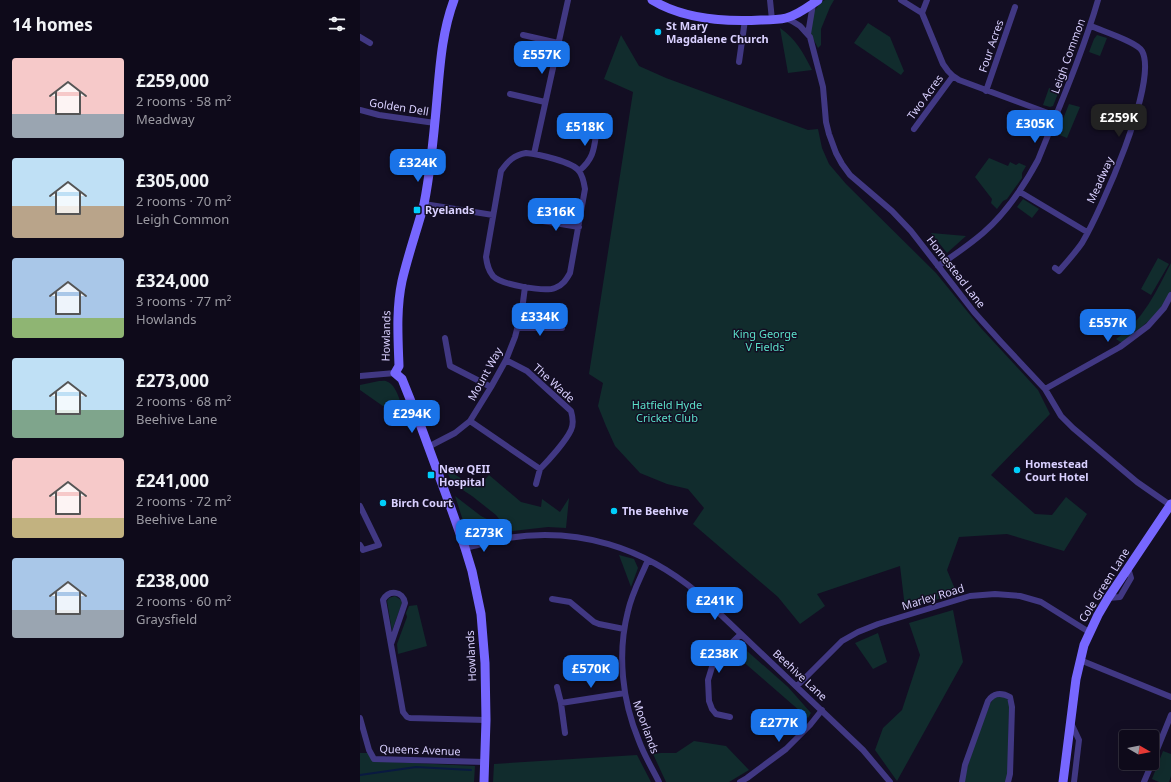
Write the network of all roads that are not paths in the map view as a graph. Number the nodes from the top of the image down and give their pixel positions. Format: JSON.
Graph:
{"nodes":[{"id":1,"x":454,"y":0,"type":"edge"},
{"id":2,"x":568,"y":0,"type":"edge"},
{"id":3,"x":652,"y":0,"type":"edge"},
{"id":4,"x":770,"y":0,"type":"edge"},
{"id":5,"x":901,"y":0,"type":"edge"},
{"id":6,"x":927,"y":0,"type":"edge"},
{"id":7,"x":1098,"y":0,"type":"edge"},
{"id":8,"x":815,"y":2,"type":"edge"},
{"id":9,"x":1015,"y":7,"type":"dead end"},
{"id":10,"x":922,"y":13,"type":"junction"},
{"id":11,"x":785,"y":18,"type":"junction"},
{"id":12,"x":745,"y":20,"type":"junction"},
{"id":13,"x":772,"y":20,"type":"junction"},
{"id":14,"x":1090,"y":26,"type":"junction"},
{"id":15,"x":808,"y":34,"type":"junction"},
{"id":16,"x":523,"y":35,"type":"dead end"},
{"id":17,"x":360,"y":37,"type":"edge"},
{"id":18,"x":370,"y":43,"type":"dead end"},
{"id":19,"x":558,"y":43,"type":"junction"},
{"id":20,"x":739,"y":62,"type":"dead end"},
{"id":21,"x":952,"y":76,"type":"junction"},
{"id":22,"x":986,"y":90,"type":"junction"},
{"id":23,"x":510,"y":94,"type":"dead end"},
{"id":24,"x":546,"y":102,"type":"junction"},
{"id":25,"x":360,"y":110,"type":"edge"},
{"id":26,"x":1056,"y":116,"type":"junction"},
{"id":27,"x":435,"y":123,"type":"junction"},
{"id":28,"x":597,"y":128,"type":"dead end"},
{"id":29,"x":914,"y":129,"type":"dead end"},
{"id":30,"x":534,"y":154,"type":"junction"},
{"id":31,"x":579,"y":171,"type":"junction"},
{"id":32,"x":1020,"y":192,"type":"junction"},
{"id":33,"x":424,"y":204,"type":"junction"},
{"id":34,"x":493,"y":215,"type":"junction"},
{"id":35,"x":537,"y":220,"type":"dead end"},
{"id":36,"x":578,"y":227,"type":"junction"},
{"id":37,"x":1087,"y":232,"type":"junction"},
{"id":38,"x":938,"y":266,"type":"junction"},
{"id":39,"x":1055,"y":268,"type":"dead end"},
{"id":40,"x":525,"y":287,"type":"junction"},
{"id":41,"x":1171,"y":295,"type":"edge"},
{"id":42,"x":518,"y":328,"type":"junction"},
{"id":43,"x":562,"y":328,"type":"dead end"},
{"id":44,"x":445,"y":338,"type":"dead end"},
{"id":45,"x":506,"y":360,"type":"junction"},
{"id":46,"x":395,"y":373,"type":"junction"},
{"id":47,"x":360,"y":376,"type":"edge"},
{"id":48,"x":491,"y":387,"type":"junction"},
{"id":49,"x":1045,"y":389,"type":"junction"},
{"id":50,"x":470,"y":421,"type":"junction"},
{"id":51,"x":428,"y":447,"type":"junction"},
{"id":52,"x":540,"y":469,"type":"junction"},
{"id":53,"x":536,"y":484,"type":"dead end"},
{"id":54,"x":1171,"y":504,"type":"edge"},
{"id":55,"x":360,"y":506,"type":"edge"},
{"id":56,"x":360,"y":545,"type":"edge"},
{"id":57,"x":465,"y":548,"type":"junction"},
{"id":58,"x":648,"y":560,"type":"junction"},
{"id":59,"x":552,"y":599,"type":"dead end"},
{"id":60,"x":624,"y":629,"type":"junction"},
{"id":61,"x":1089,"y":632,"type":"junction"},
{"id":62,"x":741,"y":634,"type":"junction"},
{"id":63,"x":391,"y":644,"type":"junction"},
{"id":64,"x":1080,"y":660,"type":"junction"},
{"id":65,"x":797,"y":686,"type":"junction"},
{"id":66,"x":557,"y":687,"type":"dead end"},
{"id":67,"x":625,"y":693,"type":"junction"},
{"id":68,"x":1171,"y":697,"type":"edge"},
{"id":69,"x":561,"y":703,"type":"junction"},
{"id":70,"x":822,"y":710,"type":"junction"},
{"id":71,"x":1171,"y":714,"type":"edge"},
{"id":72,"x":730,"y":717,"type":"dead end"},
{"id":73,"x":360,"y":718,"type":"edge"},
{"id":74,"x":486,"y":720,"type":"junction"},
{"id":75,"x":1071,"y":723,"type":"junction"},
{"id":76,"x":564,"y":733,"type":"dead end"},
{"id":77,"x":1159,"y":744,"type":"edge"},
{"id":78,"x":485,"y":762,"type":"junction"},
{"id":79,"x":1149,"y":770,"type":"edge"},
{"id":80,"x":748,"y":780,"type":"edge"},
{"id":81,"x":889,"y":781,"type":"edge"},
{"id":82,"x":484,"y":782,"type":"edge"},
{"id":83,"x":659,"y":782,"type":"edge"},
{"id":84,"x":740,"y":782,"type":"edge"},
{"id":85,"x":962,"y":782,"type":"edge"},
{"id":86,"x":1008,"y":782,"type":"edge"},
{"id":87,"x":1063,"y":782,"type":"edge"},
{"id":88,"x":1074,"y":782,"type":"edge"},
{"id":89,"x":1144,"y":782,"type":"edge"}],
"edges":[{"from":1,"to":27,"type":"street","name":"Howlands"},
{"from":2,"to":19,"type":"street"},
{"from":3,"to":12,"type":"street"},
{"from":4,"to":13,"type":"street"},
{"from":5,"to":10,"type":"street"},
{"from":6,"to":10,"type":"street"},
{"from":7,"to":14,"type":"street","name":"Leigh Common"},
{"from":8,"to":11,"type":"street"},
{"from":8,"to":15,"type":"street"},
{"from":9,"to":22,"type":"street","name":"Four Acres"},
{"from":10,"to":21,"type":"street"},
{"from":11,"to":13,"type":"street"},
{"from":11,"to":15,"type":"street"},
{"from":12,"to":13,"type":"street"},
{"from":12,"to":20,"type":"street"},
{"from":14,"to":26,"type":"street","name":"Leigh Common"},
{"from":14,"to":37,"type":"street","name":"Meadway"},
{"from":15,"to":38,"type":"street","name":"Homestead Lane"},
{"from":16,"to":19,"type":"street"},
{"from":17,"to":18,"type":"street"},
{"from":19,"to":24,"type":"street"},
{"from":21,"to":22,"type":"street"},
{"from":21,"to":29,"type":"street","name":"Two Acres"},
{"from":22,"to":26,"type":"street"},
{"from":23,"to":24,"type":"street"},
{"from":24,"to":30,"type":"street"},
{"from":25,"to":27,"type":"street","name":"Golden Dell"},
{"from":26,"to":32,"type":"street","name":"Leigh Common"},
{"from":27,"to":33,"type":"street","name":"Howlands"},
{"from":28,"to":31,"type":"street"},
{"from":30,"to":31,"type":"street"},
{"from":30,"to":34,"type":"street"},
{"from":31,"to":36,"type":"street"},
{"from":32,"to":37,"type":"street"},
{"from":32,"to":38,"type":"street","name":"Leigh Common"},
{"from":33,"to":34,"type":"street"},
{"from":33,"to":46,"type":"street","name":"Howlands"},
{"from":34,"to":40,"type":"street"},
{"from":35,"to":36,"type":"street"},
{"from":36,"to":40,"type":"street"},
{"from":37,"to":39,"type":"street","name":"Meadway"},
{"from":38,"to":49,"type":"street","name":"Homestead Lane"},
{"from":40,"to":42,"type":"street","name":"Mount Way"},
{"from":41,"to":49,"type":"street"},
{"from":42,"to":43,"type":"street"},
{"from":42,"to":45,"type":"street","name":"Mount Way"},
{"from":44,"to":48,"type":"street"},
{"from":45,"to":48,"type":"street","name":"Mount Way"},
{"from":45,"to":52,"type":"street","name":"The Wade"},
{"from":46,"to":47,"type":"street"},
{"from":46,"to":51,"type":"street","name":"Howlands"},
{"from":48,"to":50,"type":"street","name":"Mount Way"},
{"from":49,"to":54,"type":"street","name":"Homestead Lane"},
{"from":50,"to":51,"type":"street","name":"Mount Way"},
{"from":50,"to":52,"type":"street"},
{"from":51,"to":57,"type":"street","name":"Howlands"},
{"from":52,"to":53,"type":"street","name":"The Wade"},
{"from":54,"to":61,"type":"street","name":"Cole Green Lane"},
{"from":55,"to":56,"type":"street"},
{"from":57,"to":58,"type":"street","name":"Beehive Lane"},
{"from":57,"to":74,"type":"street","name":"Howlands"},
{"from":58,"to":60,"type":"street","name":"Moorlands"},
{"from":58,"to":62,"type":"street","name":"Beehive Lane"},
{"from":59,"to":60,"type":"street"},
{"from":60,"to":67,"type":"street","name":"Moorlands"},
{"from":61,"to":64,"type":"street","name":"Cole Green Lane"},
{"from":61,"to":65,"type":"street","name":"Marley Road"},
{"from":62,"to":65,"type":"street","name":"Beehive Lane"},
{"from":62,"to":72,"type":"street"},
{"from":63,"to":63,"type":"street"},
{"from":63,"to":74,"type":"street"},
{"from":64,"to":68,"type":"street"},
{"from":64,"to":75,"type":"street","name":"Cole Green Lane"},
{"from":65,"to":70,"type":"street","name":"Beehive Lane"},
{"from":66,"to":69,"type":"street"},
{"from":67,"to":69,"type":"street"},
{"from":67,"to":83,"type":"street","name":"Moorlands"},
{"from":69,"to":76,"type":"street"},
{"from":70,"to":80,"type":"street"},
{"from":70,"to":81,"type":"street","name":"Beehive Lane"},
{"from":71,"to":77,"type":"street"},
{"from":73,"to":78,"type":"street","name":"Queens Avenue"},
{"from":74,"to":78,"type":"street","name":"Howlands"},
{"from":75,"to":87,"type":"street","name":"Cole Green Lane"},
{"from":75,"to":88,"type":"street"},
{"from":78,"to":82,"type":"street","name":"Howlands"},
{"from":79,"to":89,"type":"street"},
{"from":80,"to":84,"type":"street"},
{"from":85,"to":86,"type":"street"}]}
